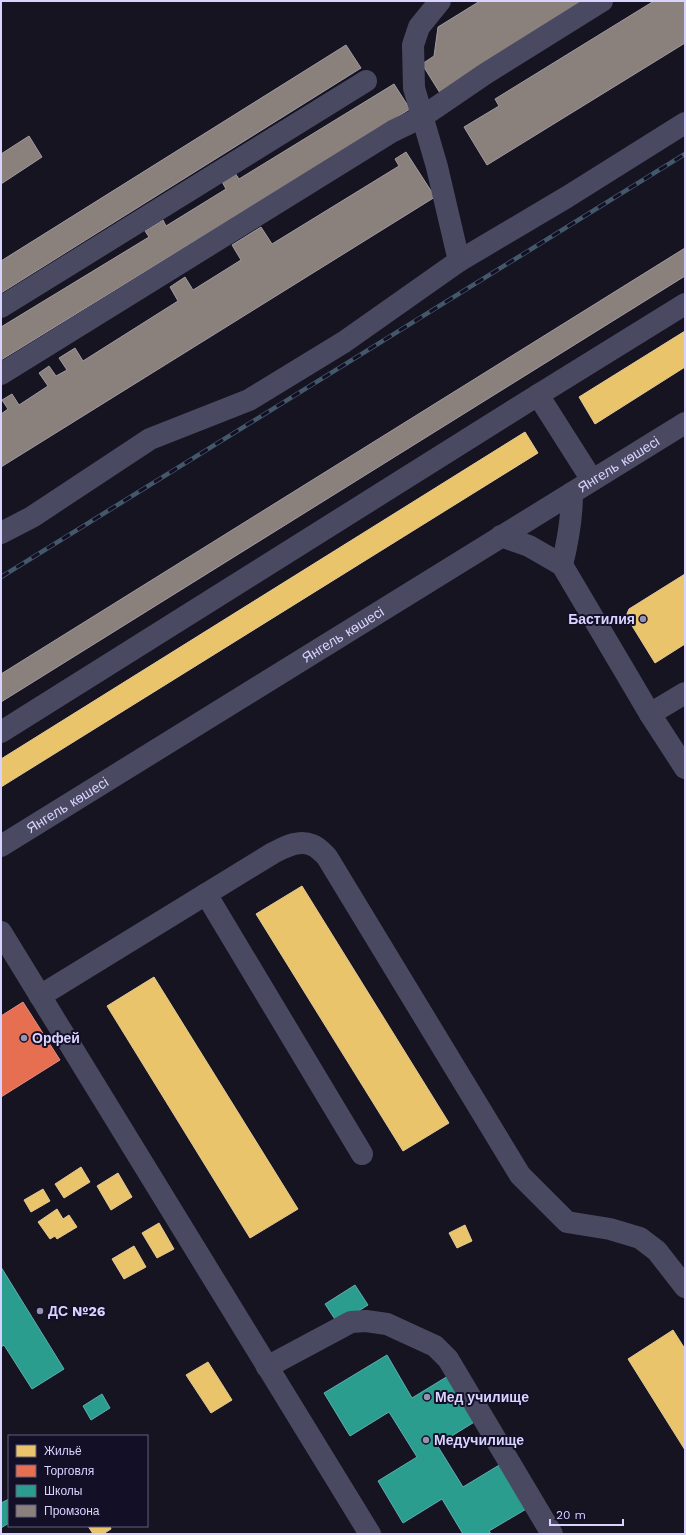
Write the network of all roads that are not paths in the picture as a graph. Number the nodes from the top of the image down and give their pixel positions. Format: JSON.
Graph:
{"nodes":[{"id":1,"x":440,"y":1,"type":"edge"},
{"id":2,"x":602,"y":1,"type":"edge"},
{"id":3,"x":366,"y":81,"type":"dead end"},
{"id":4,"x":422,"y":117,"type":"junction"},
{"id":5,"x":685,"y":123,"type":"edge"},
{"id":6,"x":459,"y":262,"type":"junction"},
{"id":7,"x":685,"y":304,"type":"edge"},
{"id":8,"x":1,"y":307,"type":"edge"},
{"id":9,"x":1,"y":374,"type":"edge"},
{"id":10,"x":538,"y":395,"type":"junction"},
{"id":11,"x":685,"y":423,"type":"edge"},
{"id":12,"x":592,"y":480,"type":"junction"},
{"id":13,"x":572,"y":492,"type":"junction"},
{"id":14,"x":1,"y":533,"type":"edge"},
{"id":15,"x":501,"y":536,"type":"junction"},
{"id":16,"x":562,"y":565,"type":"junction"},
{"id":17,"x":685,"y":693,"type":"edge"},
{"id":18,"x":650,"y":714,"type":"junction"},
{"id":19,"x":1,"y":732,"type":"edge"},
{"id":20,"x":685,"y":768,"type":"edge"},
{"id":21,"x":1,"y":846,"type":"edge"},
{"id":22,"x":206,"y":894,"type":"junction"},
{"id":23,"x":1,"y":932,"type":"edge"},
{"id":24,"x":40,"y":996,"type":"junction"},
{"id":25,"x":362,"y":1154,"type":"dead end"},
{"id":26,"x":685,"y":1287,"type":"edge"},
{"id":27,"x":268,"y":1367,"type":"junction"},
{"id":28,"x":370,"y":1534,"type":"edge"},
{"id":29,"x":552,"y":1534,"type":"edge"}],
"edges":[{"from":1,"to":4,"type":"street"},
{"from":2,"to":4,"type":"street"},
{"from":3,"to":8,"type":"street"},
{"from":4,"to":6,"type":"street"},
{"from":4,"to":9,"type":"street"},
{"from":5,"to":6,"type":"street"},
{"from":6,"to":14,"type":"street"},
{"from":7,"to":10,"type":"street"},
{"from":10,"to":12,"type":"street"},
{"from":10,"to":19,"type":"street"},
{"from":11,"to":12,"type":"street","name":"Янгель көшесі"},
{"from":12,"to":13,"type":"street","name":"Янгель көшесі"},
{"from":13,"to":15,"type":"street","name":"Янгель көшесі"},
{"from":13,"to":16,"type":"street"},
{"from":15,"to":16,"type":"street"},
{"from":15,"to":21,"type":"street","name":"Янгель көшесі"},
{"from":16,"to":18,"type":"street"},
{"from":17,"to":18,"type":"street"},
{"from":18,"to":20,"type":"street"},
{"from":22,"to":24,"type":"street"},
{"from":22,"to":25,"type":"street"},
{"from":22,"to":26,"type":"street"},
{"from":23,"to":24,"type":"street"},
{"from":24,"to":27,"type":"street"},
{"from":27,"to":28,"type":"street"},
{"from":27,"to":29,"type":"street"}]}
